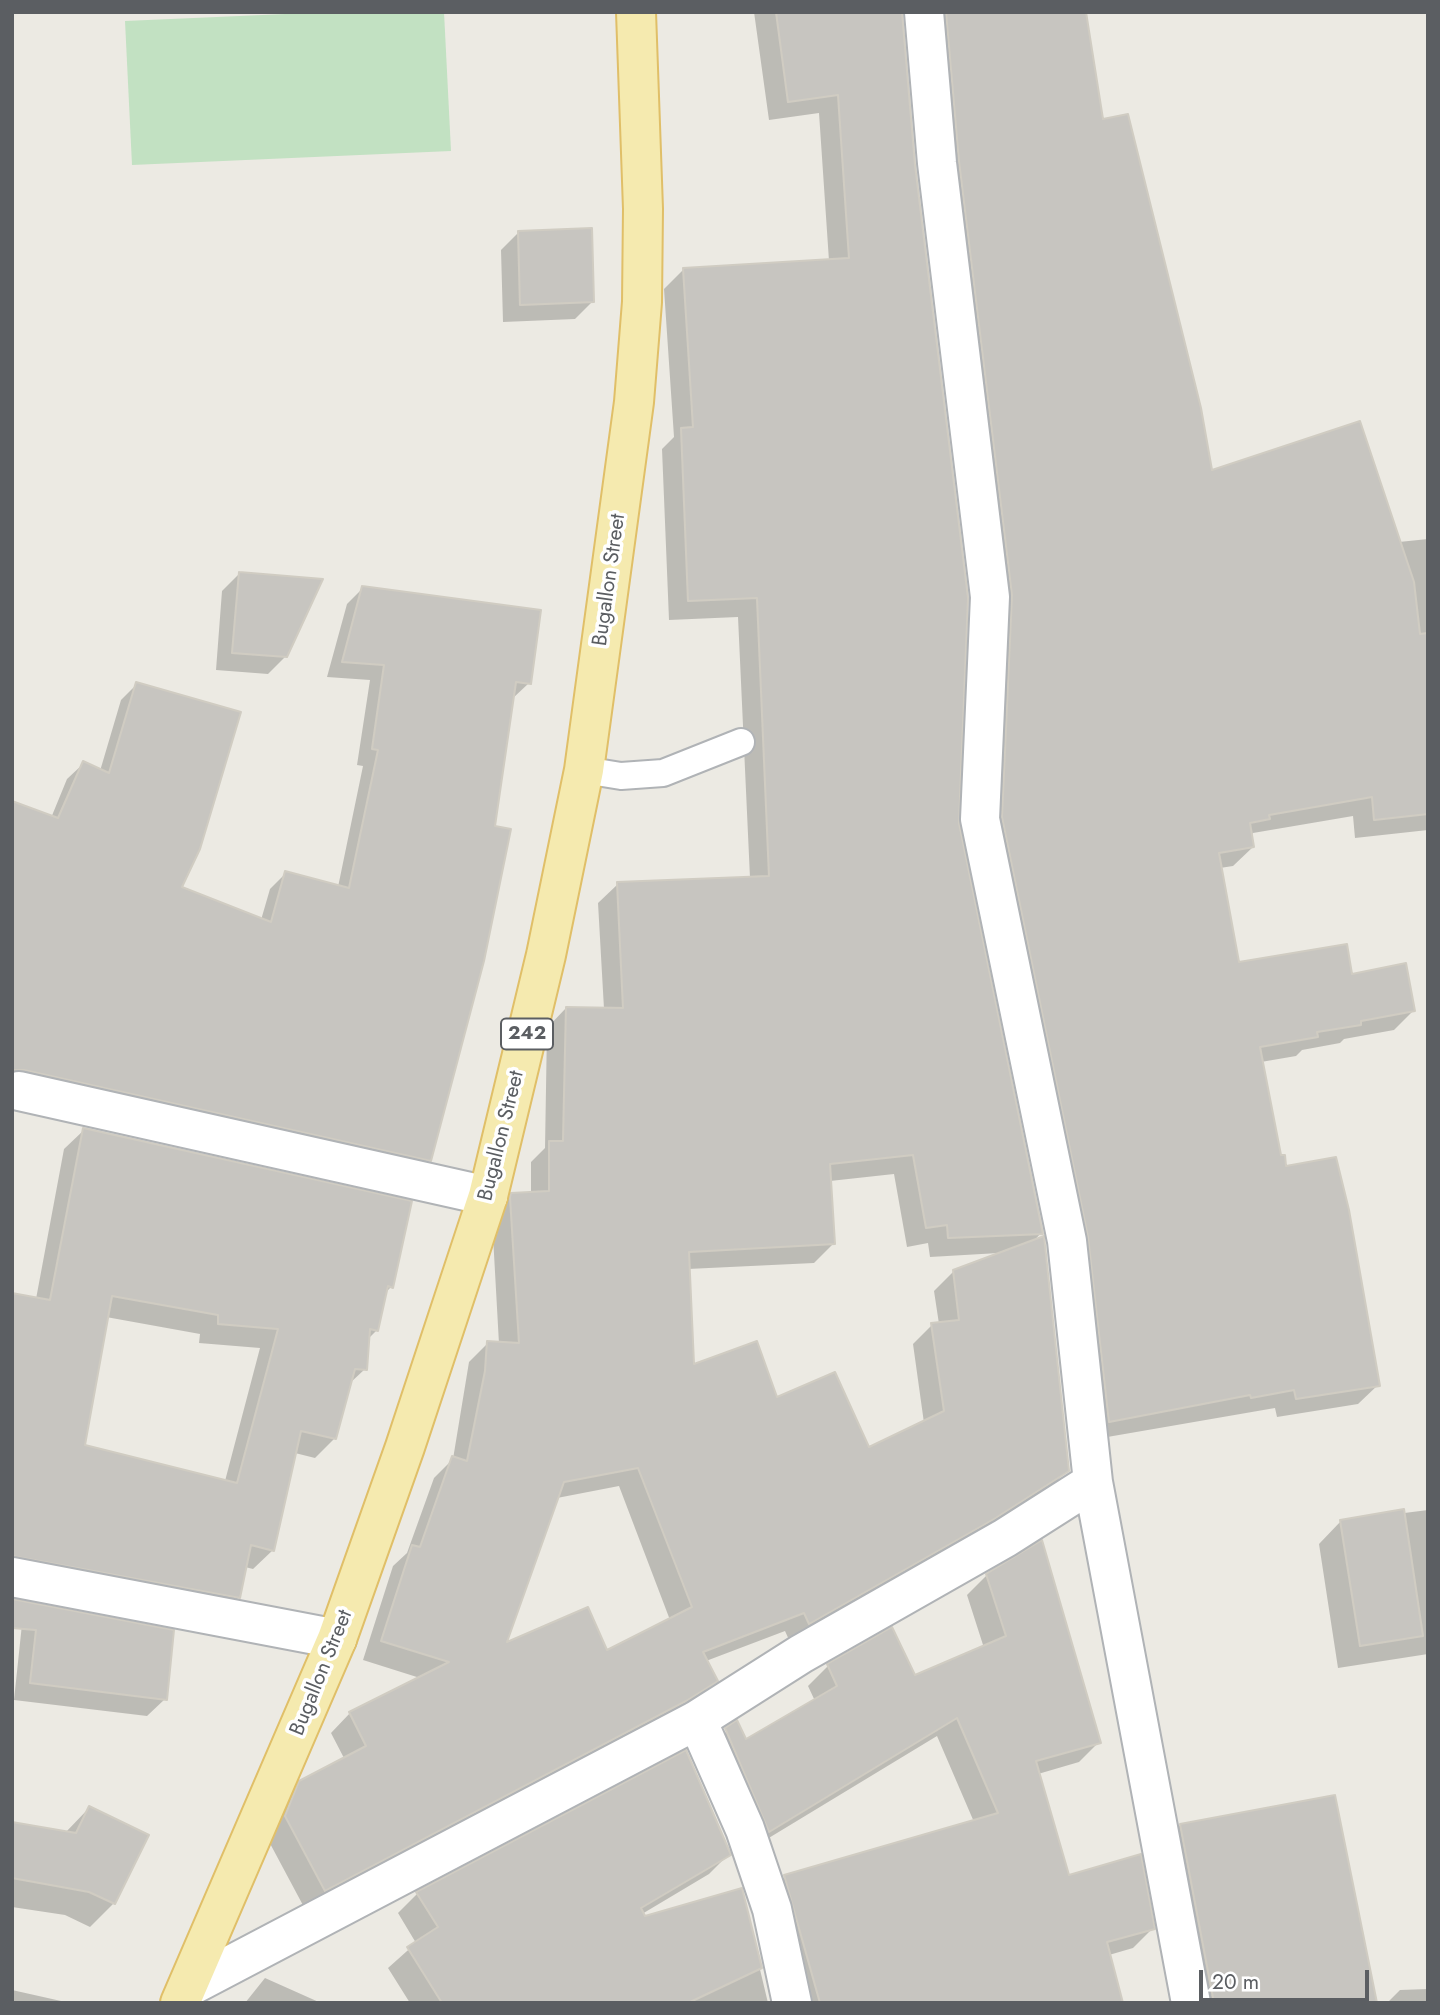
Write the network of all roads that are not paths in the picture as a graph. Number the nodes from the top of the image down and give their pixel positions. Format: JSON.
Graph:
{"nodes":[{"id":1,"x":636,"y":12,"type":"edge"},
{"id":2,"x":924,"y":12,"type":"edge"},
{"id":3,"x":741,"y":742,"type":"dead end"},
{"id":4,"x":584,"y":770,"type":"junction"},
{"id":5,"x":19,"y":1091,"type":"dead end"},
{"id":6,"x":488,"y":1196,"type":"junction"},
{"id":7,"x":1093,"y":1482,"type":"junction"},
{"id":8,"x":12,"y":1577,"type":"edge"},
{"id":9,"x":337,"y":1639,"type":"junction"},
{"id":10,"x":697,"y":1720,"type":"junction"},
{"id":11,"x":183,"y":1995,"type":"edge"},
{"id":12,"x":792,"y":2003,"type":"edge"},
{"id":13,"x":1191,"y":2003,"type":"edge"}],
"edges":[{"from":1,"to":4,"type":"main road","name":"Bugallon Street","number":"242"},
{"from":2,"to":7,"type":"street"},
{"from":3,"to":4,"type":"lane"},
{"from":4,"to":6,"type":"main road","name":"Bugallon Street","number":"242"},
{"from":5,"to":6,"type":"street"},
{"from":6,"to":9,"type":"main road","name":"Bugallon Street","number":"242"},
{"from":7,"to":10,"type":"street"},
{"from":7,"to":13,"type":"street"},
{"from":8,"to":9,"type":"street"},
{"from":9,"to":11,"type":"main road","name":"Bugallon Street","number":"242"},
{"from":10,"to":11,"type":"street"},
{"from":10,"to":12,"type":"street"}]}
